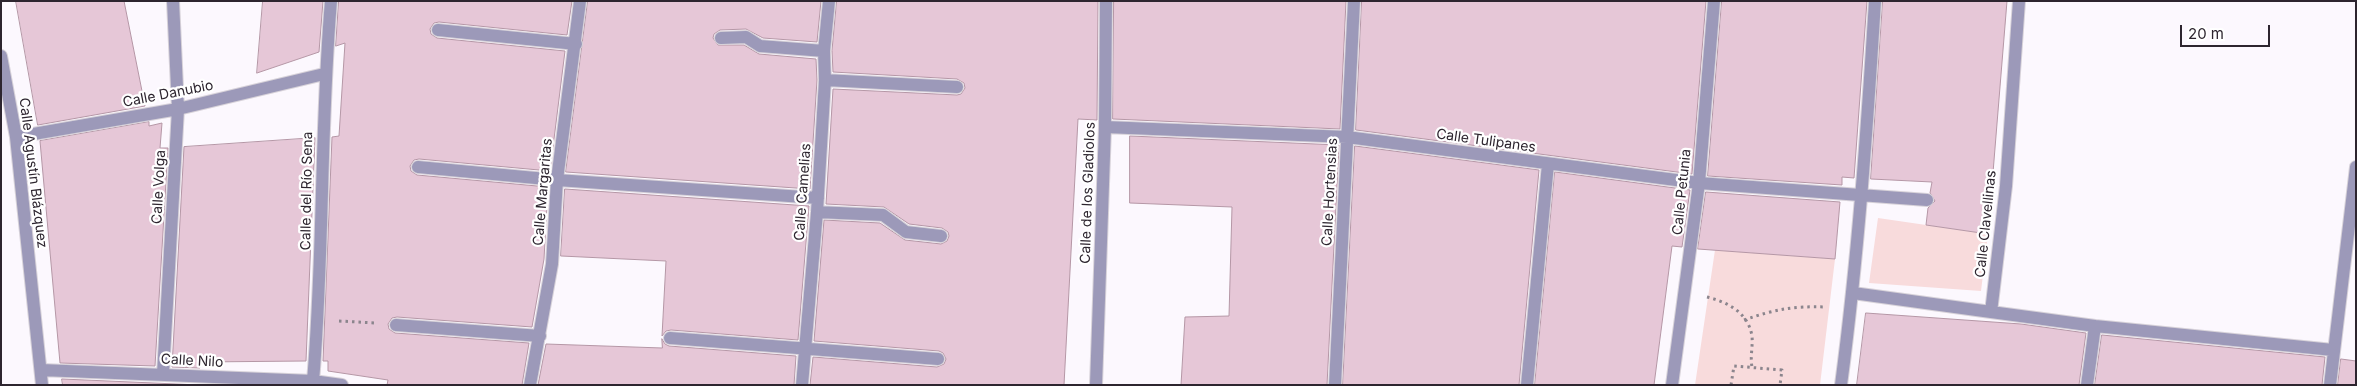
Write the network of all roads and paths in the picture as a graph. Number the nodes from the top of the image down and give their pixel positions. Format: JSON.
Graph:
{"nodes":[{"id":1,"x":173,"y":1,"type":"edge"},
{"id":2,"x":330,"y":1,"type":"edge"},
{"id":3,"x":580,"y":1,"type":"edge"},
{"id":4,"x":829,"y":1,"type":"edge"},
{"id":5,"x":1106,"y":1,"type":"edge"},
{"id":6,"x":1354,"y":1,"type":"edge"},
{"id":7,"x":1714,"y":1,"type":"edge"},
{"id":8,"x":1875,"y":1,"type":"edge"},
{"id":9,"x":2019,"y":1,"type":"edge"},
{"id":10,"x":438,"y":30,"type":"dead end"},
{"id":11,"x":721,"y":38,"type":"dead end"},
{"id":12,"x":576,"y":44,"type":"junction"},
{"id":13,"x":824,"y":51,"type":"junction"},
{"id":14,"x":1,"y":56,"type":"edge"},
{"id":15,"x":324,"y":74,"type":"junction"},
{"id":16,"x":825,"y":80,"type":"junction"},
{"id":17,"x":957,"y":87,"type":"dead end"},
{"id":18,"x":178,"y":109,"type":"junction"},
{"id":19,"x":1105,"y":127,"type":"junction"},
{"id":20,"x":16,"y":137,"type":"junction"},
{"id":21,"x":1348,"y":138,"type":"junction"},
{"id":22,"x":1548,"y":164,"type":"junction"},
{"id":23,"x":418,"y":167,"type":"dead end"},
{"id":24,"x":2356,"y":167,"type":"edge"},
{"id":25,"x":557,"y":180,"type":"junction"},
{"id":26,"x":1699,"y":183,"type":"junction"},
{"id":27,"x":1862,"y":195,"type":"junction"},
{"id":28,"x":818,"y":198,"type":"junction"},
{"id":29,"x":1927,"y":200,"type":"dead end"},
{"id":30,"x":817,"y":212,"type":"junction"},
{"id":31,"x":941,"y":236,"type":"dead end"},
{"id":32,"x":2351,"y":246,"type":"edge"},
{"id":33,"x":1854,"y":293,"type":"junction"},
{"id":34,"x":1707,"y":297,"type":"dead end"},
{"id":35,"x":1826,"y":307,"type":"dead end"},
{"id":36,"x":1992,"y":312,"type":"junction"},
{"id":37,"x":318,"y":319,"type":"junction"},
{"id":38,"x":1744,"y":320,"type":"junction"},
{"id":39,"x":396,"y":324,"type":"joint"},
{"id":40,"x":2095,"y":326,"type":"junction"},
{"id":41,"x":540,"y":336,"type":"junction"},
{"id":42,"x":670,"y":338,"type":"dead end"},
{"id":43,"x":807,"y":348,"type":"junction"},
{"id":44,"x":2333,"y":350,"type":"junction"},
{"id":45,"x":938,"y":359,"type":"dead end"},
{"id":46,"x":1752,"y":367,"type":"junction"},
{"id":47,"x":41,"y":370,"type":"junction"},
{"id":48,"x":163,"y":374,"type":"junction"},
{"id":49,"x":313,"y":381,"type":"junction"},
{"id":50,"x":42,"y":385,"type":"edge"},
{"id":51,"x":342,"y":385,"type":"edge"},
{"id":52,"x":530,"y":385,"type":"edge"},
{"id":53,"x":802,"y":385,"type":"edge"},
{"id":54,"x":1096,"y":385,"type":"edge"},
{"id":55,"x":1335,"y":385,"type":"edge"},
{"id":56,"x":1527,"y":385,"type":"edge"},
{"id":57,"x":1672,"y":385,"type":"edge"},
{"id":58,"x":1731,"y":385,"type":"edge"},
{"id":59,"x":1780,"y":385,"type":"edge"},
{"id":60,"x":1841,"y":385,"type":"edge"},
{"id":61,"x":2087,"y":385,"type":"edge"},
{"id":62,"x":2330,"y":385,"type":"edge"}],
"edges":[{"from":1,"to":18,"type":"street","name":"Calle Volga"},
{"from":2,"to":15,"type":"street","name":"Calle del Río Sena"},
{"from":3,"to":12,"type":"street","name":"Calle Margaritas"},
{"from":4,"to":13,"type":"street","name":"Calle Camelias"},
{"from":5,"to":19,"type":"street","name":"Calle de los Gladiolos"},
{"from":6,"to":21,"type":"street","name":"Calle Hortensias"},
{"from":7,"to":26,"type":"street","name":"Calle Petunia"},
{"from":8,"to":27,"type":"street"},
{"from":9,"to":36,"type":"street","name":"Calle Clavellinas"},
{"from":10,"to":12,"type":"street"},
{"from":11,"to":13,"type":"street"},
{"from":12,"to":25,"type":"street","name":"Calle Margaritas"},
{"from":13,"to":16,"type":"street","name":"Calle Camelias"},
{"from":14,"to":20,"type":"street","name":"Calle Agustín Blázquez"},
{"from":15,"to":18,"type":"street","name":"Calle Danubio"},
{"from":15,"to":37,"type":"street","name":"Calle del Río Sena"},
{"from":16,"to":17,"type":"street"},
{"from":16,"to":28,"type":"street","name":"Calle Camelias"},
{"from":18,"to":20,"type":"street","name":"Calle Danubio"},
{"from":18,"to":48,"type":"street","name":"Calle Volga"},
{"from":19,"to":21,"type":"street","name":"Calle Tulipanes"},
{"from":19,"to":54,"type":"street","name":"Calle de los Gladiolos"},
{"from":20,"to":47,"type":"street","name":"Calle Agustín Blázquez"},
{"from":21,"to":22,"type":"street","name":"Calle Tulipanes"},
{"from":21,"to":55,"type":"street","name":"Calle Hortensias"},
{"from":22,"to":26,"type":"street","name":"Calle Tulipanes"},
{"from":22,"to":56,"type":"street"},
{"from":23,"to":25,"type":"street"},
{"from":24,"to":32,"type":"street"},
{"from":25,"to":28,"type":"street"},
{"from":25,"to":41,"type":"street","name":"Calle Margaritas"},
{"from":26,"to":27,"type":"street","name":"Calle Tulipanes"},
{"from":26,"to":57,"type":"street","name":"Calle Petunia"},
{"from":27,"to":29,"type":"street","name":"Calle Tulipanes"},
{"from":27,"to":33,"type":"street"},
{"from":28,"to":30,"type":"street","name":"Calle Camelias"},
{"from":30,"to":31,"type":"street"},
{"from":30,"to":43,"type":"street","name":"Calle Camelias"},
{"from":32,"to":44,"type":"street"},
{"from":33,"to":36,"type":"street"},
{"from":33,"to":60,"type":"street"},
{"from":34,"to":38,"type":"path"},
{"from":35,"to":38,"type":"path"},
{"from":36,"to":40,"type":"street"},
{"from":37,"to":39,"type":"path"},
{"from":37,"to":49,"type":"street","name":"Calle del Río Sena"},
{"from":38,"to":46,"type":"path"},
{"from":39,"to":41,"type":"street"},
{"from":40,"to":44,"type":"street"},
{"from":40,"to":61,"type":"street"},
{"from":41,"to":52,"type":"street","name":"Calle Margaritas"},
{"from":42,"to":43,"type":"street"},
{"from":43,"to":45,"type":"street"},
{"from":43,"to":53,"type":"street","name":"Calle Camelias"},
{"from":44,"to":62,"type":"street"},
{"from":46,"to":58,"type":"path"},
{"from":46,"to":59,"type":"path"},
{"from":47,"to":48,"type":"street","name":"Calle Nilo"},
{"from":47,"to":50,"type":"street","name":"Calle Agustín Blázquez"},
{"from":48,"to":49,"type":"street","name":"Calle Nilo"},
{"from":49,"to":51,"type":"street","name":"Calle Nilo"}]}
